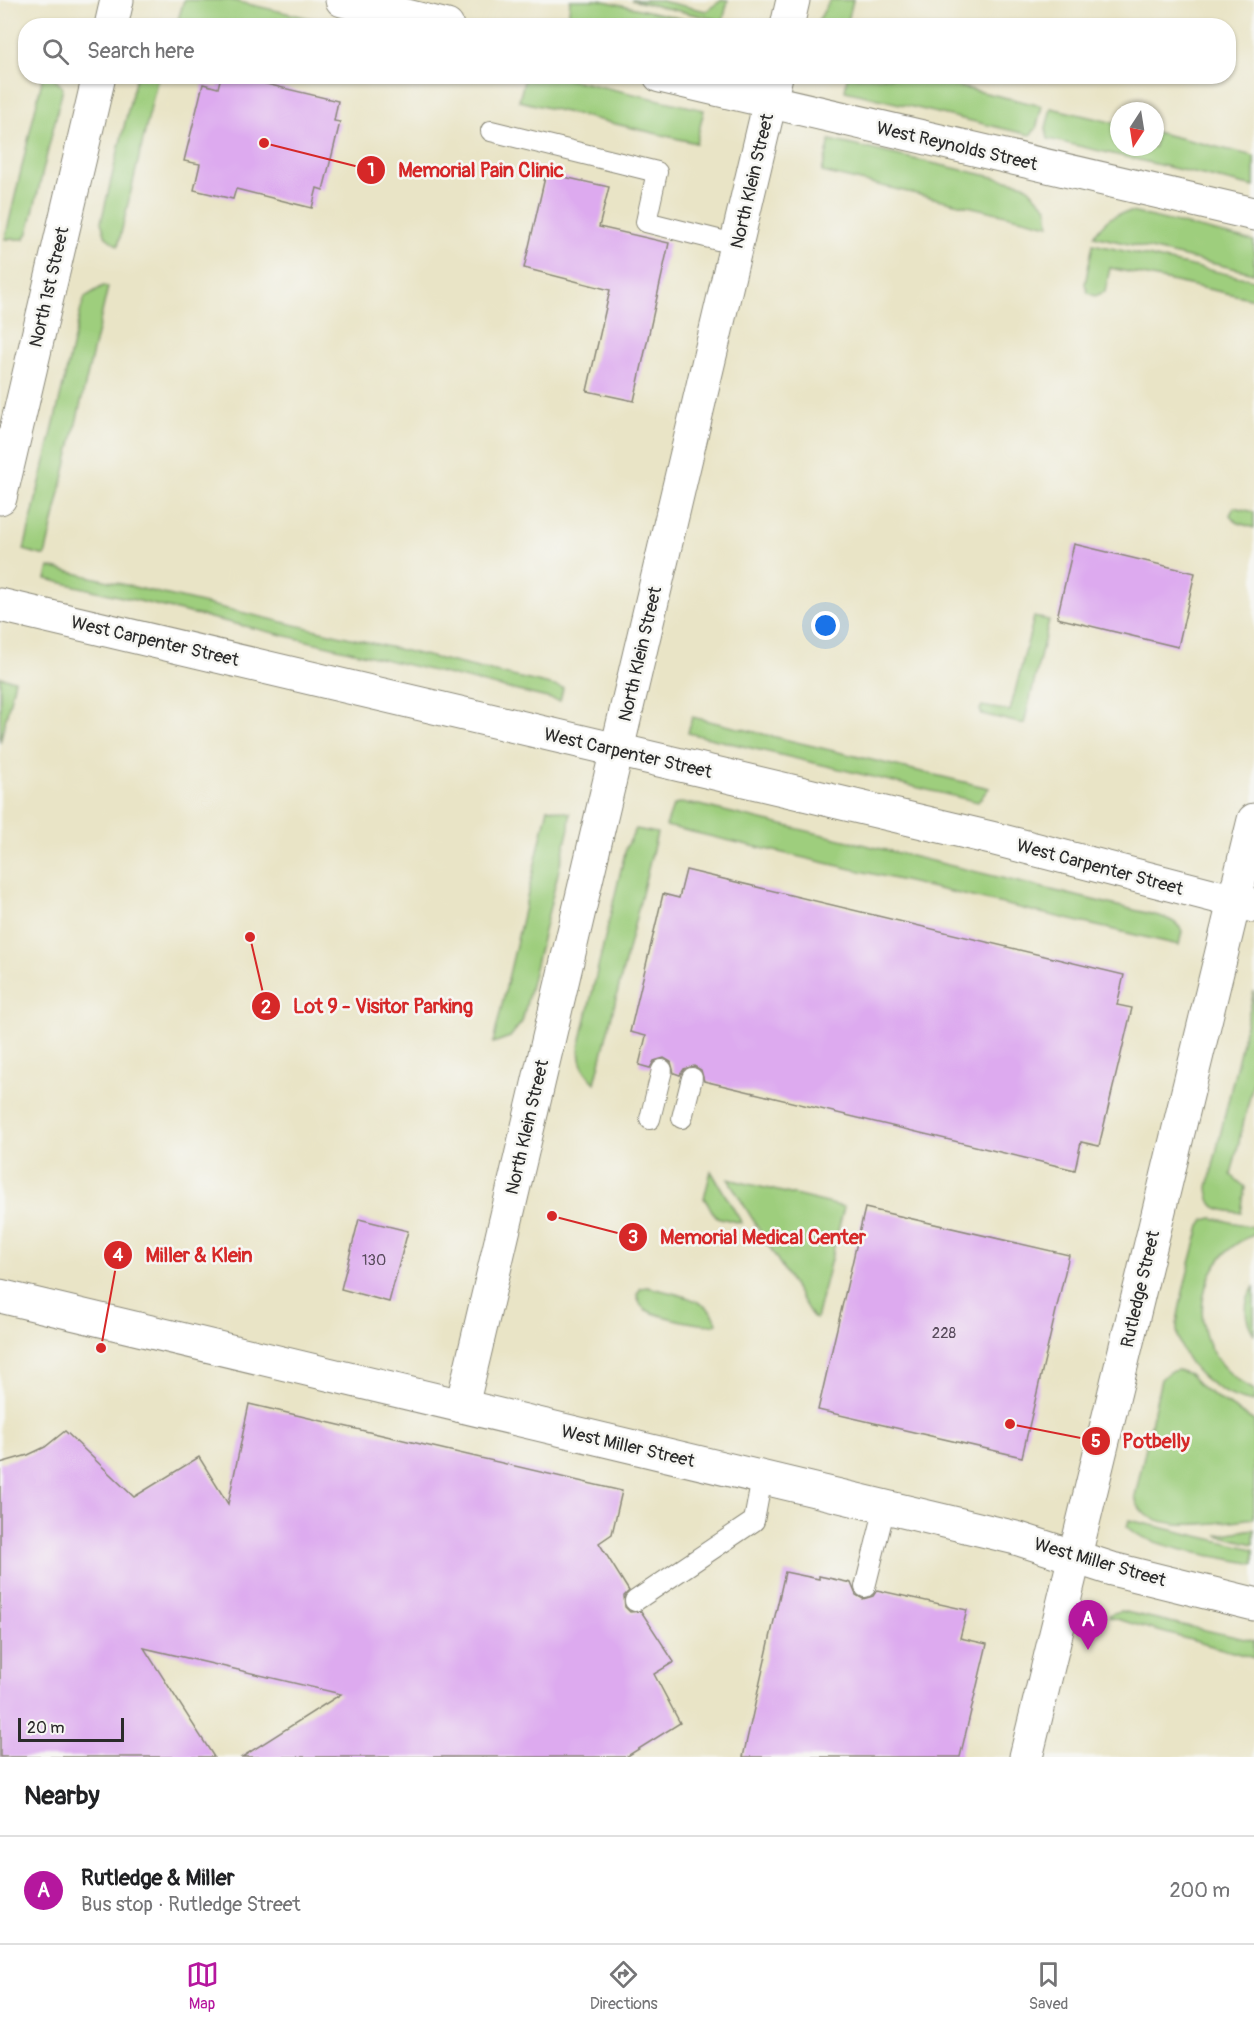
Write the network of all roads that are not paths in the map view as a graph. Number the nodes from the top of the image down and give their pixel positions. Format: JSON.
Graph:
{"nodes":[{"id":1,"x":117,"y":0,"type":"edge"},
{"id":2,"x":342,"y":0,"type":"edge"},
{"id":3,"x":793,"y":0,"type":"edge"},
{"id":4,"x":113,"y":18,"type":"edge"},
{"id":5,"x":415,"y":18,"type":"edge"},
{"id":6,"x":789,"y":18,"type":"edge"},
{"id":7,"x":97,"y":84,"type":"edge"},
{"id":8,"x":730,"y":84,"type":"edge"},
{"id":9,"x":773,"y":89,"type":"edge"},
{"id":10,"x":491,"y":131,"type":"dead end"},
{"id":11,"x":1254,"y":214,"type":"edge"},
{"id":12,"x":738,"y":245,"type":"junction"},
{"id":13,"x":0,"y":498,"type":"edge"},
{"id":14,"x":0,"y":605,"type":"edge"},
{"id":15,"x":617,"y":750,"type":"junction"},
{"id":16,"x":1254,"y":820,"type":"edge"},
{"id":17,"x":1244,"y":904,"type":"edge"},
{"id":18,"x":662,"y":1070,"type":"dead end"},
{"id":19,"x":692,"y":1078,"type":"dead end"},
{"id":20,"x":682,"y":1118,"type":"dead end"},
{"id":21,"x":650,"y":1119,"type":"dead end"},
{"id":22,"x":0,"y":1296,"type":"edge"},
{"id":23,"x":462,"y":1406,"type":"junction"},
{"id":24,"x":762,"y":1478,"type":"junction"},
{"id":25,"x":885,"y":1507,"type":"junction"},
{"id":26,"x":1074,"y":1557,"type":"junction"},
{"id":27,"x":865,"y":1587,"type":"dead end"},
{"id":28,"x":635,"y":1600,"type":"dead end"},
{"id":29,"x":1254,"y":1604,"type":"edge"},
{"id":30,"x":1026,"y":1757,"type":"edge"}],
"edges":[{"from":1,"to":4,"type":"street"},
{"from":2,"to":5,"type":"street"},
{"from":3,"to":6,"type":"street"},
{"from":7,"to":13,"type":"street","name":"North 1st Street"},
{"from":8,"to":9,"type":"street","name":"West Reynolds Street"},
{"from":9,"to":11,"type":"street","name":"West Reynolds Street"},
{"from":9,"to":12,"type":"street","name":"North Klein Street"},
{"from":10,"to":12,"type":"lane"},
{"from":12,"to":15,"type":"street","name":"North Klein Street"},
{"from":14,"to":15,"type":"street","name":"West Carpenter Street"},
{"from":15,"to":17,"type":"street","name":"West Carpenter Street"},
{"from":15,"to":23,"type":"street","name":"North Klein Street"},
{"from":16,"to":17,"type":"street","name":"Rutledge Street"},
{"from":17,"to":26,"type":"street","name":"Rutledge Street"},
{"from":18,"to":21,"type":"lane"},
{"from":19,"to":20,"type":"lane"},
{"from":22,"to":23,"type":"street","name":"West Miller Street"},
{"from":23,"to":24,"type":"street","name":"West Miller Street"},
{"from":24,"to":25,"type":"street","name":"West Miller Street"},
{"from":24,"to":28,"type":"lane"},
{"from":25,"to":26,"type":"street","name":"West Miller Street"},
{"from":25,"to":27,"type":"lane"},
{"from":26,"to":29,"type":"street","name":"West Miller Street"},
{"from":26,"to":30,"type":"street","name":"Rutledge Street"}]}
